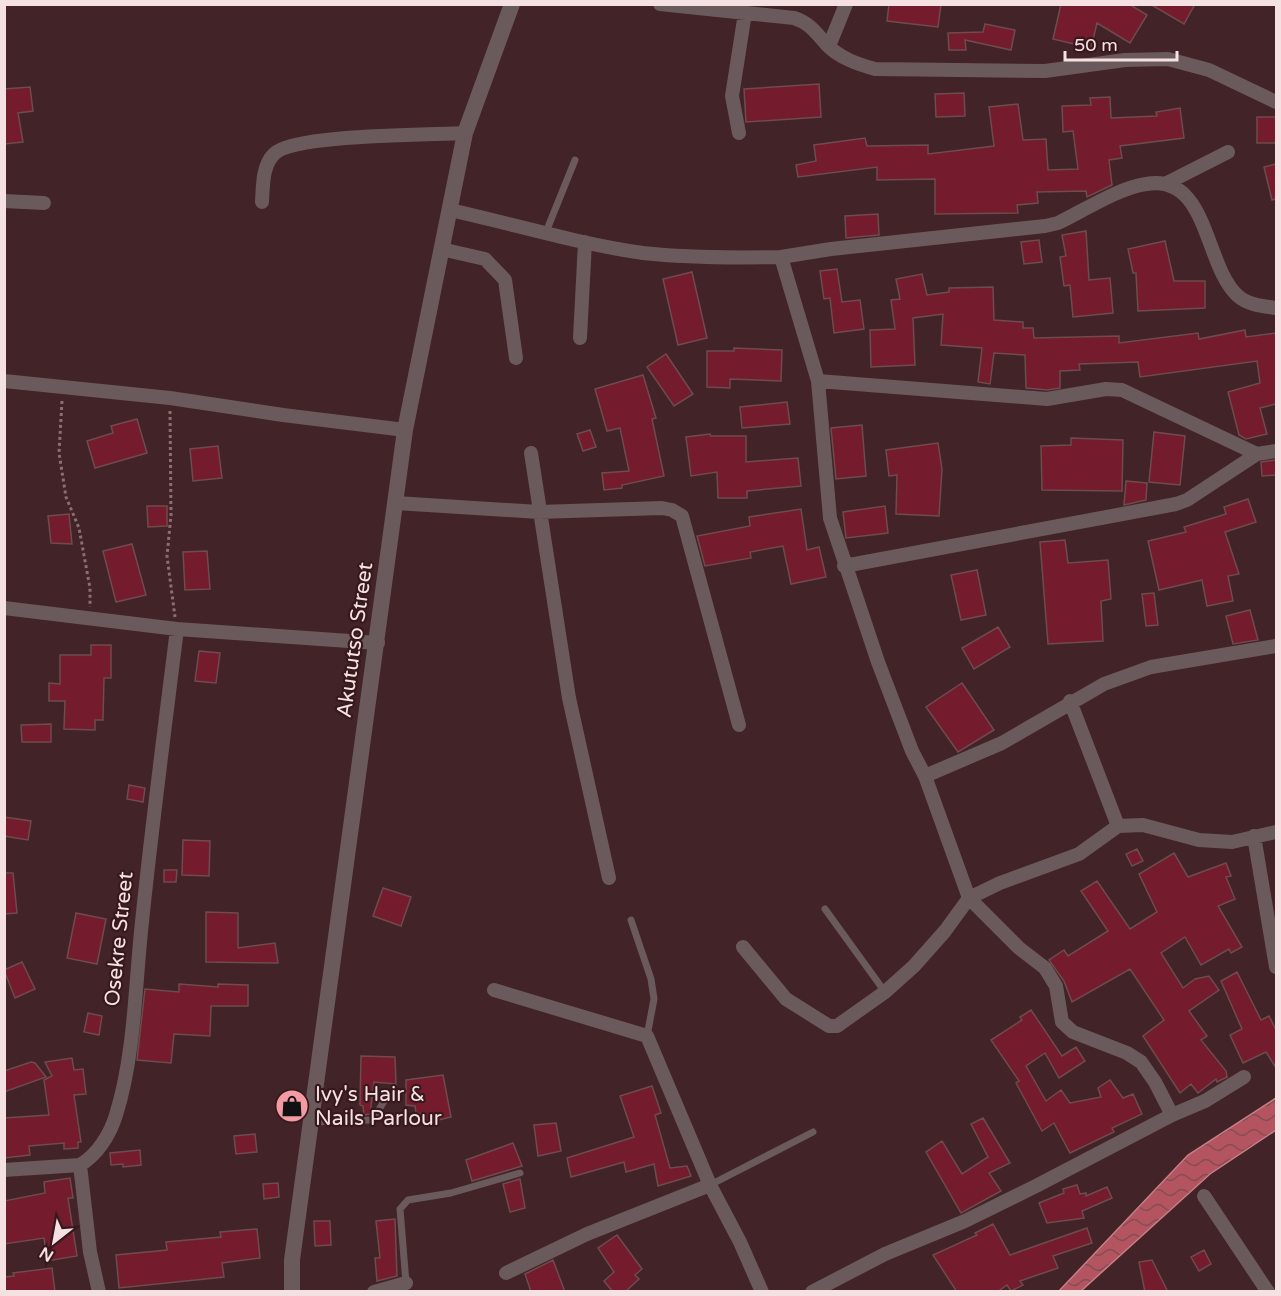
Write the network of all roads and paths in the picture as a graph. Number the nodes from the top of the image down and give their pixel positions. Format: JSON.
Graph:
{"nodes":[{"id":1,"x":512,"y":4,"type":"edge"},
{"id":2,"x":660,"y":4,"type":"edge"},
{"id":3,"x":846,"y":4,"type":"edge"},
{"id":4,"x":745,"y":13,"type":"junction"},
{"id":5,"x":829,"y":46,"type":"junction"},
{"id":6,"x":1276,"y":102,"type":"edge"},
{"id":7,"x":465,"y":133,"type":"junction"},
{"id":8,"x":739,"y":133,"type":"dead end"},
{"id":9,"x":1228,"y":152,"type":"dead end"},
{"id":10,"x":575,"y":160,"type":"dead end"},
{"id":11,"x":1165,"y":184,"type":"junction"},
{"id":12,"x":4,"y":201,"type":"edge"},
{"id":13,"x":262,"y":202,"type":"dead end"},
{"id":14,"x":44,"y":203,"type":"dead end"},
{"id":15,"x":450,"y":210,"type":"junction"},
{"id":16,"x":546,"y":232,"type":"junction"},
{"id":17,"x":585,"y":242,"type":"junction"},
{"id":18,"x":441,"y":249,"type":"junction"},
{"id":19,"x":781,"y":257,"type":"junction"},
{"id":20,"x":1276,"y":308,"type":"edge"},
{"id":21,"x":580,"y":338,"type":"dead end"},
{"id":22,"x":516,"y":358,"type":"dead end"},
{"id":23,"x":4,"y":381,"type":"edge"},
{"id":24,"x":818,"y":381,"type":"junction"},
{"id":25,"x":62,"y":388,"type":"junction"},
{"id":26,"x":170,"y":398,"type":"junction"},
{"id":27,"x":405,"y":430,"type":"junction"},
{"id":28,"x":1276,"y":451,"type":"edge"},
{"id":29,"x":531,"y":453,"type":"dead end"},
{"id":30,"x":1257,"y":454,"type":"junction"},
{"id":31,"x":396,"y":503,"type":"junction"},
{"id":32,"x":539,"y":512,"type":"junction"},
{"id":33,"x":844,"y":566,"type":"junction"},
{"id":34,"x":4,"y":608,"type":"edge"},
{"id":35,"x":90,"y":619,"type":"junction"},
{"id":36,"x":177,"y":629,"type":"junction"},
{"id":37,"x":378,"y":643,"type":"junction"},
{"id":38,"x":1276,"y":645,"type":"edge"},
{"id":39,"x":1070,"y":701,"type":"junction"},
{"id":40,"x":740,"y":725,"type":"dead end"},
{"id":41,"x":925,"y":776,"type":"junction"},
{"id":42,"x":1118,"y":826,"type":"junction"},
{"id":43,"x":1276,"y":832,"type":"edge"},
{"id":44,"x":1254,"y":836,"type":"junction"},
{"id":45,"x":609,"y":878,"type":"dead end"},
{"id":46,"x":969,"y":898,"type":"junction"},
{"id":47,"x":825,"y":909,"type":"dead end"},
{"id":48,"x":631,"y":920,"type":"dead end"},
{"id":49,"x":743,"y":947,"type":"dead end"},
{"id":50,"x":1276,"y":967,"type":"edge"},
{"id":51,"x":494,"y":990,"type":"dead end"},
{"id":52,"x":885,"y":992,"type":"junction"},
{"id":53,"x":647,"y":1036,"type":"junction"},
{"id":54,"x":1244,"y":1077,"type":"dead end"},
{"id":55,"x":387,"y":1096,"type":"dead end"},
{"id":56,"x":1172,"y":1115,"type":"junction"},
{"id":57,"x":310,"y":1122,"type":"junction"},
{"id":58,"x":813,"y":1132,"type":"dead end"},
{"id":59,"x":80,"y":1165,"type":"junction"},
{"id":60,"x":4,"y":1170,"type":"edge"},
{"id":61,"x":520,"y":1173,"type":"dead end"},
{"id":62,"x":710,"y":1185,"type":"junction"},
{"id":63,"x":1204,"y":1196,"type":"dead end"},
{"id":64,"x":506,"y":1273,"type":"dead end"},
{"id":65,"x":406,"y":1283,"type":"joint"},
{"id":66,"x":99,"y":1292,"type":"edge"},
{"id":67,"x":292,"y":1292,"type":"edge"},
{"id":68,"x":374,"y":1292,"type":"edge"},
{"id":69,"x":762,"y":1292,"type":"edge"},
{"id":70,"x":812,"y":1292,"type":"edge"},
{"id":71,"x":1268,"y":1292,"type":"edge"}],
"edges":[{"from":1,"to":7,"type":"street","name":"Akututso Street"},
{"from":2,"to":4,"type":"street"},
{"from":3,"to":5,"type":"street"},
{"from":4,"to":5,"type":"street"},
{"from":4,"to":8,"type":"street"},
{"from":5,"to":6,"type":"street"},
{"from":7,"to":13,"type":"street"},
{"from":7,"to":15,"type":"street","name":"Akututso Street"},
{"from":9,"to":11,"type":"street"},
{"from":10,"to":16,"type":"lane"},
{"from":11,"to":19,"type":"street"},
{"from":11,"to":20,"type":"street"},
{"from":12,"to":14,"type":"street"},
{"from":15,"to":16,"type":"street"},
{"from":15,"to":18,"type":"street","name":"Akututso Street"},
{"from":16,"to":17,"type":"street"},
{"from":17,"to":19,"type":"street"},
{"from":17,"to":21,"type":"street"},
{"from":18,"to":22,"type":"street"},
{"from":18,"to":27,"type":"street","name":"Akututso Street"},
{"from":19,"to":24,"type":"street"},
{"from":23,"to":25,"type":"street"},
{"from":24,"to":30,"type":"street"},
{"from":24,"to":33,"type":"street"},
{"from":25,"to":26,"type":"street"},
{"from":25,"to":35,"type":"path"},
{"from":26,"to":27,"type":"street"},
{"from":26,"to":36,"type":"path"},
{"from":27,"to":31,"type":"street","name":"Akututso Street"},
{"from":28,"to":30,"type":"street"},
{"from":29,"to":32,"type":"street"},
{"from":30,"to":33,"type":"street"},
{"from":31,"to":32,"type":"street"},
{"from":31,"to":37,"type":"street","name":"Akututso Street"},
{"from":32,"to":40,"type":"street"},
{"from":32,"to":45,"type":"street"},
{"from":33,"to":41,"type":"street"},
{"from":34,"to":35,"type":"street"},
{"from":35,"to":36,"type":"street"},
{"from":36,"to":37,"type":"street"},
{"from":36,"to":59,"type":"street","name":"Osekre Street"},
{"from":37,"to":57,"type":"street","name":"Akututso Street"},
{"from":38,"to":39,"type":"street"},
{"from":39,"to":41,"type":"street"},
{"from":39,"to":42,"type":"street"},
{"from":41,"to":46,"type":"street"},
{"from":42,"to":44,"type":"street"},
{"from":42,"to":46,"type":"street"},
{"from":43,"to":44,"type":"street"},
{"from":44,"to":50,"type":"street"},
{"from":46,"to":52,"type":"street"},
{"from":46,"to":56,"type":"street"},
{"from":47,"to":52,"type":"lane"},
{"from":48,"to":53,"type":"lane"},
{"from":49,"to":52,"type":"street"},
{"from":51,"to":53,"type":"street"},
{"from":53,"to":62,"type":"street"},
{"from":54,"to":56,"type":"street"},
{"from":55,"to":57,"type":"lane"},
{"from":56,"to":70,"type":"street"},
{"from":57,"to":67,"type":"street","name":"Akututso Street"},
{"from":58,"to":62,"type":"lane"},
{"from":59,"to":60,"type":"street"},
{"from":59,"to":66,"type":"street"},
{"from":61,"to":65,"type":"lane"},
{"from":62,"to":64,"type":"street"},
{"from":62,"to":69,"type":"street"},
{"from":63,"to":71,"type":"street"},
{"from":65,"to":68,"type":"street"}]}
